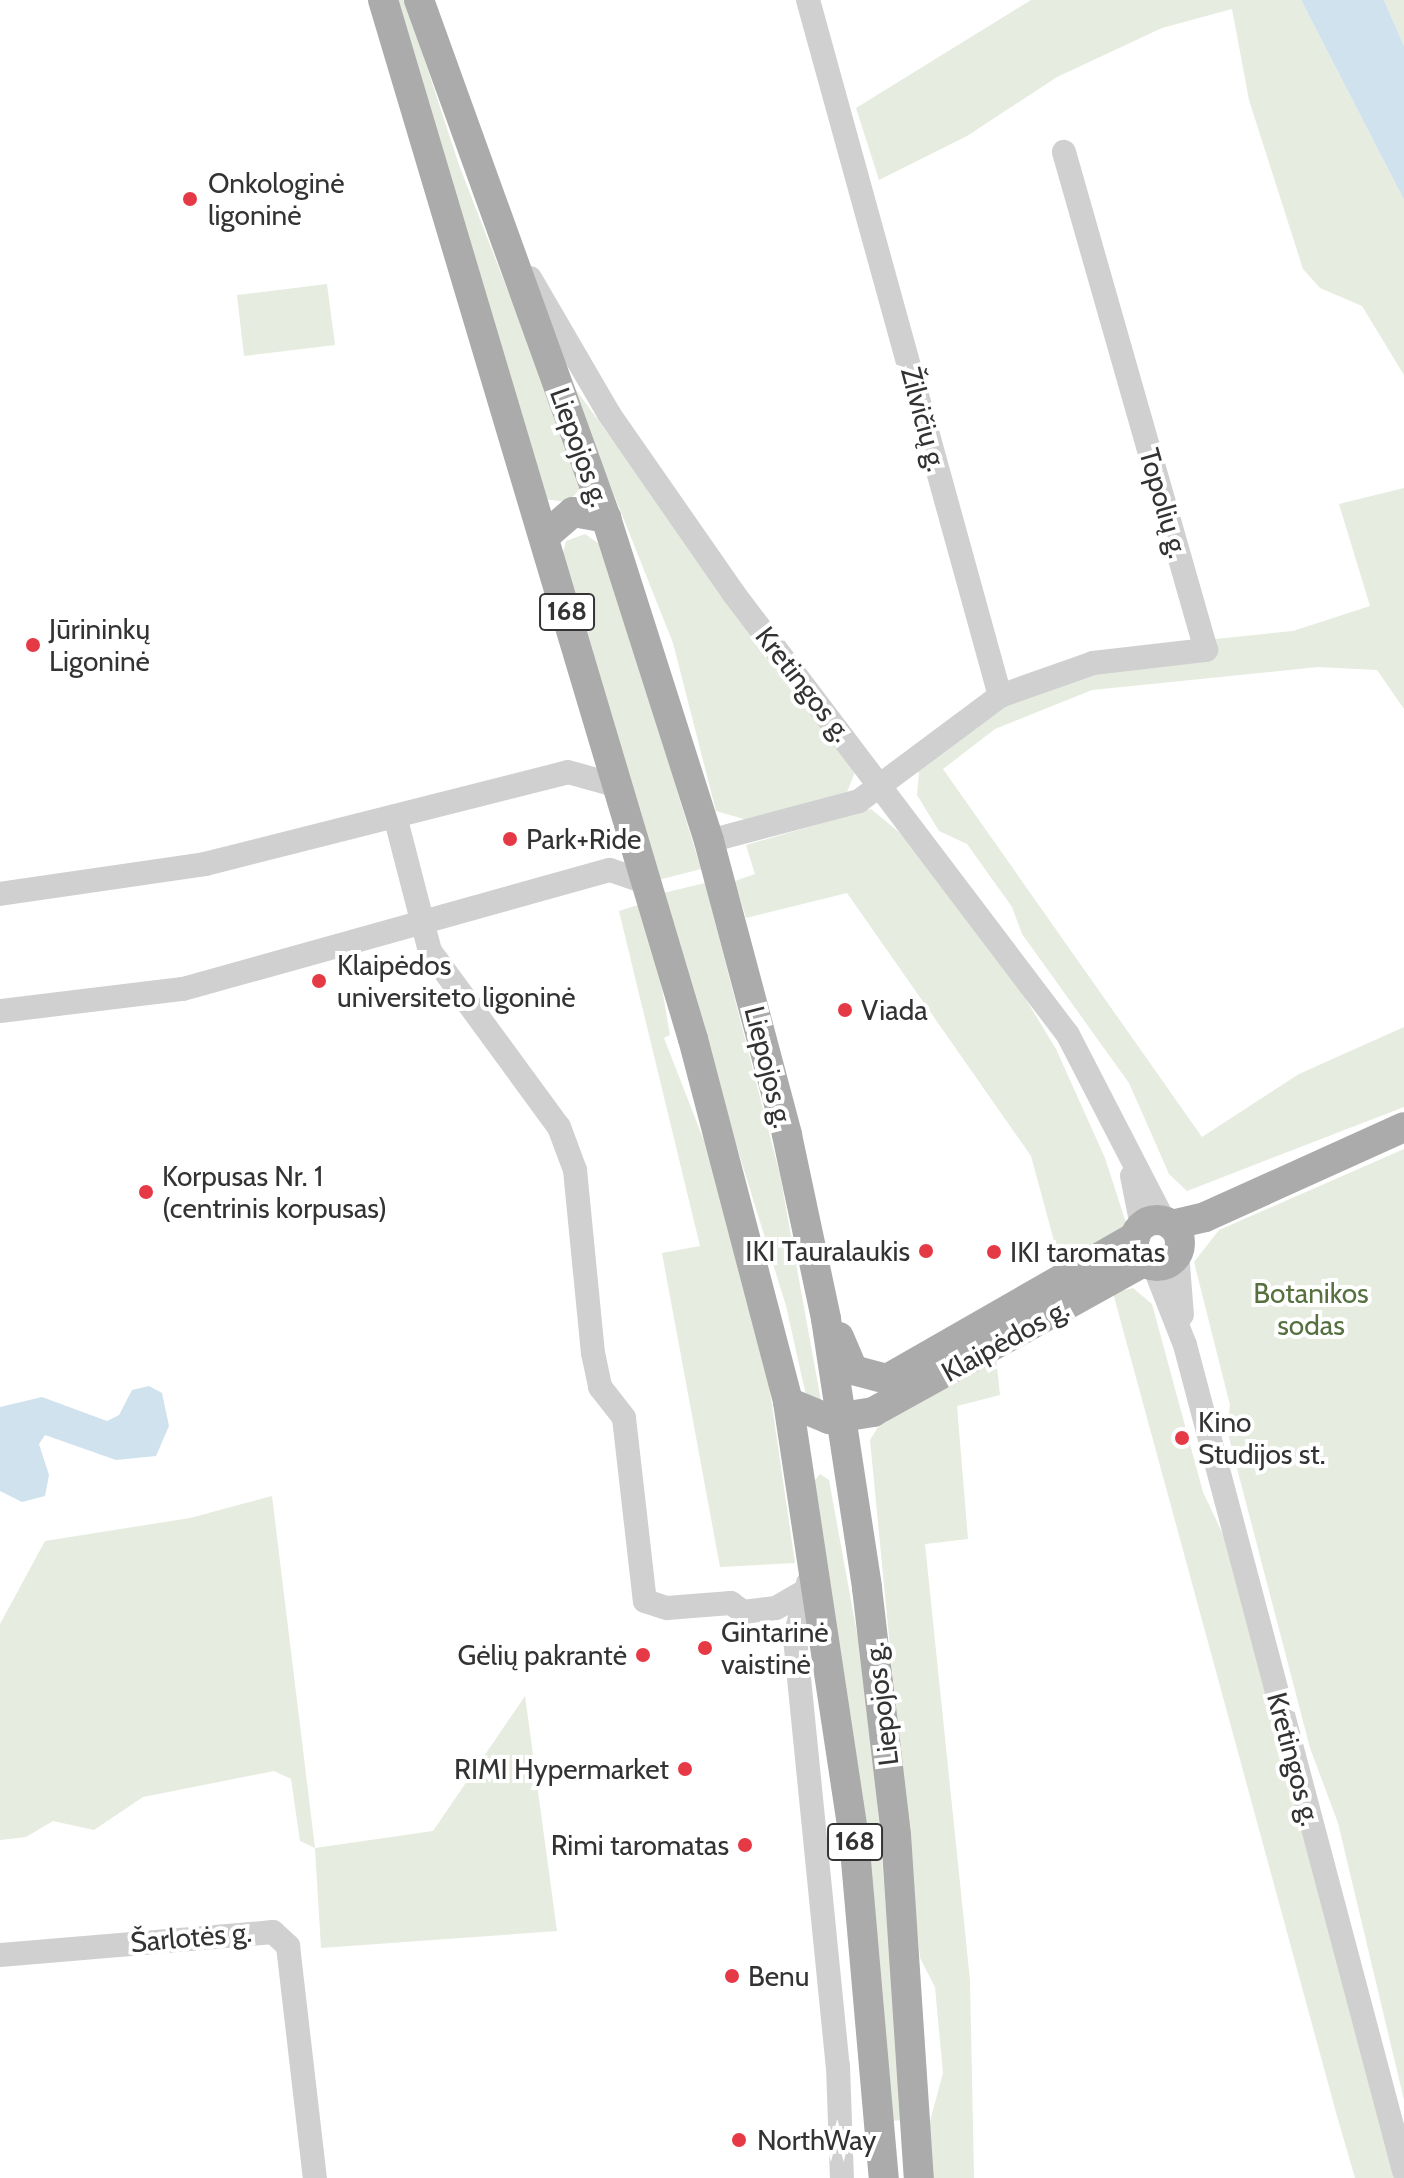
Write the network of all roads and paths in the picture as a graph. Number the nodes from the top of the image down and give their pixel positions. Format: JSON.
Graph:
{"nodes":[{"id":1,"x":383,"y":0,"type":"edge"},
{"id":2,"x":419,"y":0,"type":"edge"},
{"id":3,"x":808,"y":0,"type":"edge"},
{"id":4,"x":1064,"y":152,"type":"dead end"},
{"id":5,"x":494,"y":217,"type":"junction"},
{"id":6,"x":606,"y":518,"type":"junction"},
{"id":7,"x":544,"y":537,"type":"junction"},
{"id":8,"x":1000,"y":696,"type":"junction"},
{"id":9,"x":600,"y":723,"type":"junction"},
{"id":10,"x":568,"y":772,"type":"junction"},
{"id":11,"x":618,"y":786,"type":"junction"},
{"id":12,"x":883,"y":786,"type":"junction"},
{"id":13,"x":395,"y":816,"type":"junction"},
{"id":14,"x":628,"y":819,"type":"junction"},
{"id":15,"x":709,"y":841,"type":"junction"},
{"id":16,"x":610,"y":870,"type":"junction"},
{"id":17,"x":647,"y":883,"type":"junction"},
{"id":18,"x":0,"y":894,"type":"edge"},
{"id":19,"x":421,"y":922,"type":"junction"},
{"id":20,"x":0,"y":1011,"type":"edge"},
{"id":21,"x":1404,"y":1127,"type":"edge"},
{"id":22,"x":1123,"y":1143,"type":"junction"},
{"id":23,"x":1140,"y":1173,"type":"junction"},
{"id":24,"x":1216,"y":1212,"type":"junction"},
{"id":25,"x":1158,"y":1242,"type":"junction"},
{"id":26,"x":1114,"y":1279,"type":"junction"},
{"id":27,"x":1165,"y":1295,"type":"junction"},
{"id":28,"x":826,"y":1319,"type":"junction"},
{"id":29,"x":1185,"y":1345,"type":"junction"},
{"id":30,"x":788,"y":1402,"type":"junction"},
{"id":31,"x":859,"y":1416,"type":"junction"},
{"id":32,"x":851,"y":1470,"type":"junction"},
{"id":33,"x":801,"y":1475,"type":"junction"},
{"id":34,"x":856,"y":1505,"type":"junction"},
{"id":35,"x":815,"y":1562,"type":"junction"},
{"id":36,"x":805,"y":1591,"type":"junction"},
{"id":37,"x":776,"y":1608,"type":"junction"},
{"id":38,"x":795,"y":1638,"type":"junction"},
{"id":39,"x":0,"y":1955,"type":"edge"},
{"id":40,"x":1404,"y":2171,"type":"edge"},
{"id":41,"x":315,"y":2178,"type":"edge"},
{"id":42,"x":842,"y":2178,"type":"edge"},
{"id":43,"x":884,"y":2178,"type":"edge"},
{"id":44,"x":919,"y":2178,"type":"edge"}],
"edges":[{"from":1,"to":7,"type":"main road","name":"Liepojos g.","number":"168"},
{"from":2,"to":5,"type":"main road","name":"Liepojos g.","number":"168"},
{"from":3,"to":8,"type":"street","name":"Žilvičių g."},
{"from":4,"to":8,"type":"street","name":"Topolių g."},
{"from":5,"to":6,"type":"main road","name":"Liepojos g.","number":"168"},
{"from":5,"to":12,"type":"street","name":"Kretingos g."},
{"from":6,"to":7,"type":"main road"},
{"from":6,"to":15,"type":"main road","name":"Liepojos g.","number":"168"},
{"from":7,"to":9,"type":"main road","name":"Liepojos g.","number":"168"},
{"from":8,"to":12,"type":"street"},
{"from":9,"to":10,"type":"street"},
{"from":9,"to":11,"type":"main road","name":"Liepojos g.","number":"168"},
{"from":10,"to":11,"type":"street"},
{"from":10,"to":13,"type":"street"},
{"from":11,"to":14,"type":"main road","name":"Liepojos g.","number":"168"},
{"from":12,"to":15,"type":"street"},
{"from":12,"to":22,"type":"street","name":"Kretingos g."},
{"from":13,"to":18,"type":"street"},
{"from":13,"to":19,"type":"street"},
{"from":14,"to":16,"type":"street"},
{"from":14,"to":17,"type":"main road","name":"Liepojos g.","number":"168"},
{"from":15,"to":28,"type":"main road","name":"Liepojos g.","number":"168"},
{"from":16,"to":17,"type":"street"},
{"from":16,"to":19,"type":"street"},
{"from":17,"to":30,"type":"main road","name":"Liepojos g.","number":"168"},
{"from":19,"to":20,"type":"street"},
{"from":19,"to":37,"type":"street"},
{"from":21,"to":24,"type":"main road"},
{"from":22,"to":23,"type":"street","name":"Kretingos g."},
{"from":22,"to":25,"type":"street","name":"Kretingos g."},
{"from":23,"to":24,"type":"street"},
{"from":23,"to":25,"type":"street","name":"Kretingos g."},
{"from":24,"to":25,"type":"main road"},
{"from":25,"to":26,"type":"main road","name":"Klaipėdos g."},
{"from":25,"to":27,"type":"street","name":"Kretingos g."},
{"from":25,"to":28,"type":"main road"},
{"from":25,"to":29,"type":"street","name":"Kretingos g."},
{"from":26,"to":27,"type":"street"},
{"from":26,"to":31,"type":"main road","name":"Klaipėdos g."},
{"from":27,"to":29,"type":"street","name":"Kretingos g."},
{"from":28,"to":31,"type":"main road","name":"Liepojos g.","number":"168"},
{"from":29,"to":40,"type":"street","name":"Kretingos g."},
{"from":30,"to":31,"type":"main road"},
{"from":30,"to":33,"type":"main road","name":"Liepojos g.","number":"168"},
{"from":31,"to":32,"type":"main road","name":"Liepojos g.","number":"168"},
{"from":31,"to":34,"type":"main road"},
{"from":32,"to":33,"type":"main road"},
{"from":32,"to":34,"type":"main road","name":"Liepojos g.","number":"168"},
{"from":33,"to":35,"type":"main road","name":"Liepojos g.","number":"168"},
{"from":34,"to":44,"type":"main road","name":"Liepojos g.","number":"168"},
{"from":35,"to":36,"type":"street"},
{"from":35,"to":43,"type":"main road","name":"Liepojos g.","number":"168"},
{"from":36,"to":37,"type":"street"},
{"from":36,"to":38,"type":"street"},
{"from":37,"to":38,"type":"street"},
{"from":38,"to":42,"type":"street"},
{"from":39,"to":41,"type":"street","name":"Šarlotės g."}]}
